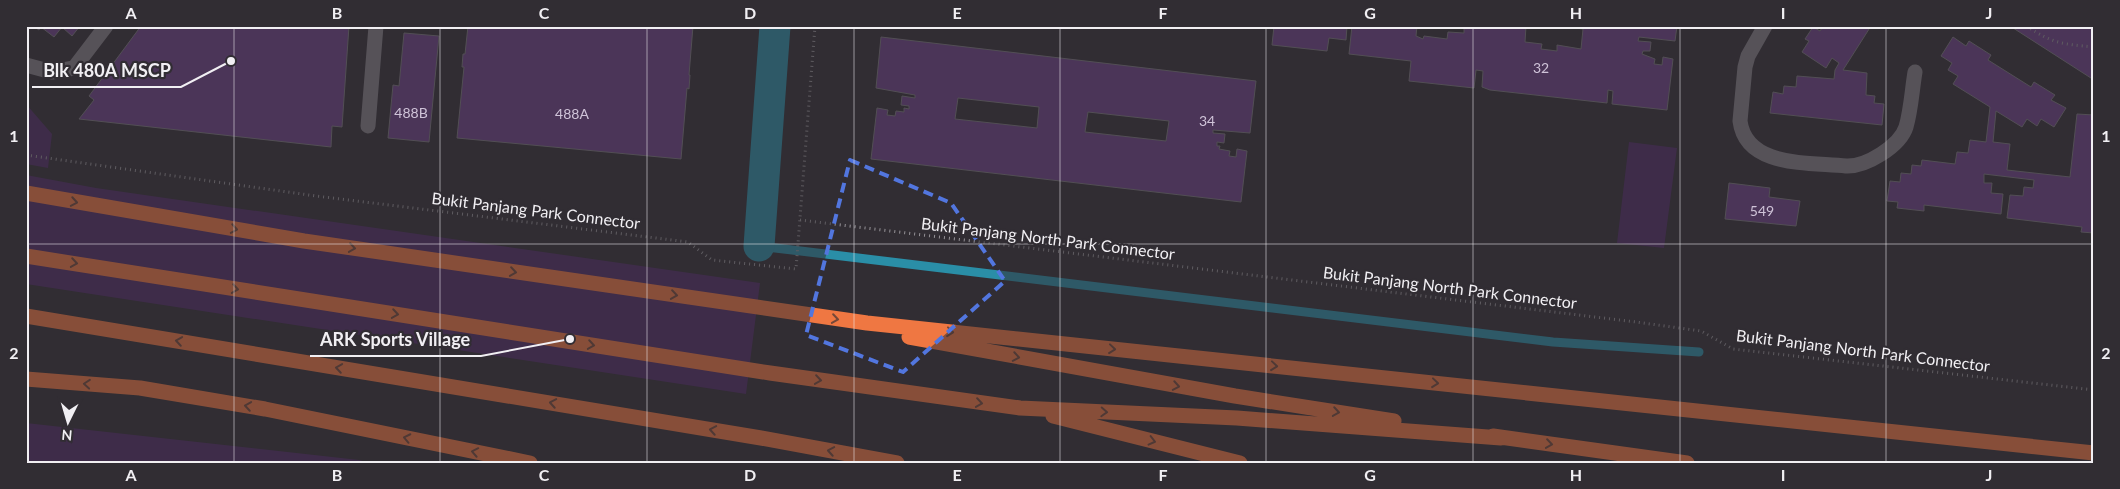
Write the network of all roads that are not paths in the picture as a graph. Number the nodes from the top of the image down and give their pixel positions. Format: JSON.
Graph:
{"nodes":[{"id":1,"x":106,"y":26,"type":"edge"},
{"id":2,"x":376,"y":26,"type":"edge"},
{"id":3,"x":1765,"y":26,"type":"edge"},
{"id":4,"x":26,"y":65,"type":"edge"},
{"id":5,"x":1915,"y":72,"type":"dead end"},
{"id":6,"x":368,"y":126,"type":"dead end"},
{"id":7,"x":26,"y":193,"type":"edge"},
{"id":8,"x":26,"y":256,"type":"edge"},
{"id":9,"x":26,"y":316,"type":"edge"},
{"id":10,"x":867,"y":324,"type":"junction"},
{"id":11,"x":26,"y":379,"type":"edge"},
{"id":12,"x":1020,"y":408,"type":"junction"},
{"id":13,"x":1501,"y":438,"type":"junction"},
{"id":14,"x":2051,"y":448,"type":"junction"},
{"id":15,"x":2094,"y":453,"type":"edge"},
{"id":16,"x":2094,"y":459,"type":"edge"},
{"id":17,"x":530,"y":463,"type":"edge"},
{"id":18,"x":896,"y":463,"type":"edge"},
{"id":19,"x":1240,"y":463,"type":"edge"},
{"id":20,"x":1687,"y":463,"type":"edge"}],
"edges":[{"from":1,"to":4,"type":"lane"},
{"from":2,"to":6,"type":"lane"},
{"from":3,"to":5,"type":"lane"},
{"from":7,"to":10,"type":"highway","one_way":true},
{"from":8,"to":12,"type":"highway","one_way":true},
{"from":18,"to":9,"type":"highway","one_way":true},
{"from":10,"to":13,"type":"highway","one_way":true},
{"from":10,"to":14,"type":"highway","one_way":true},
{"from":17,"to":11,"type":"highway","one_way":true},
{"from":12,"to":13,"type":"highway","one_way":true},
{"from":12,"to":19,"type":"highway","one_way":true},
{"from":13,"to":20,"type":"highway","one_way":true},
{"from":14,"to":15,"type":"highway"},
{"from":14,"to":16,"type":"highway"}]}
